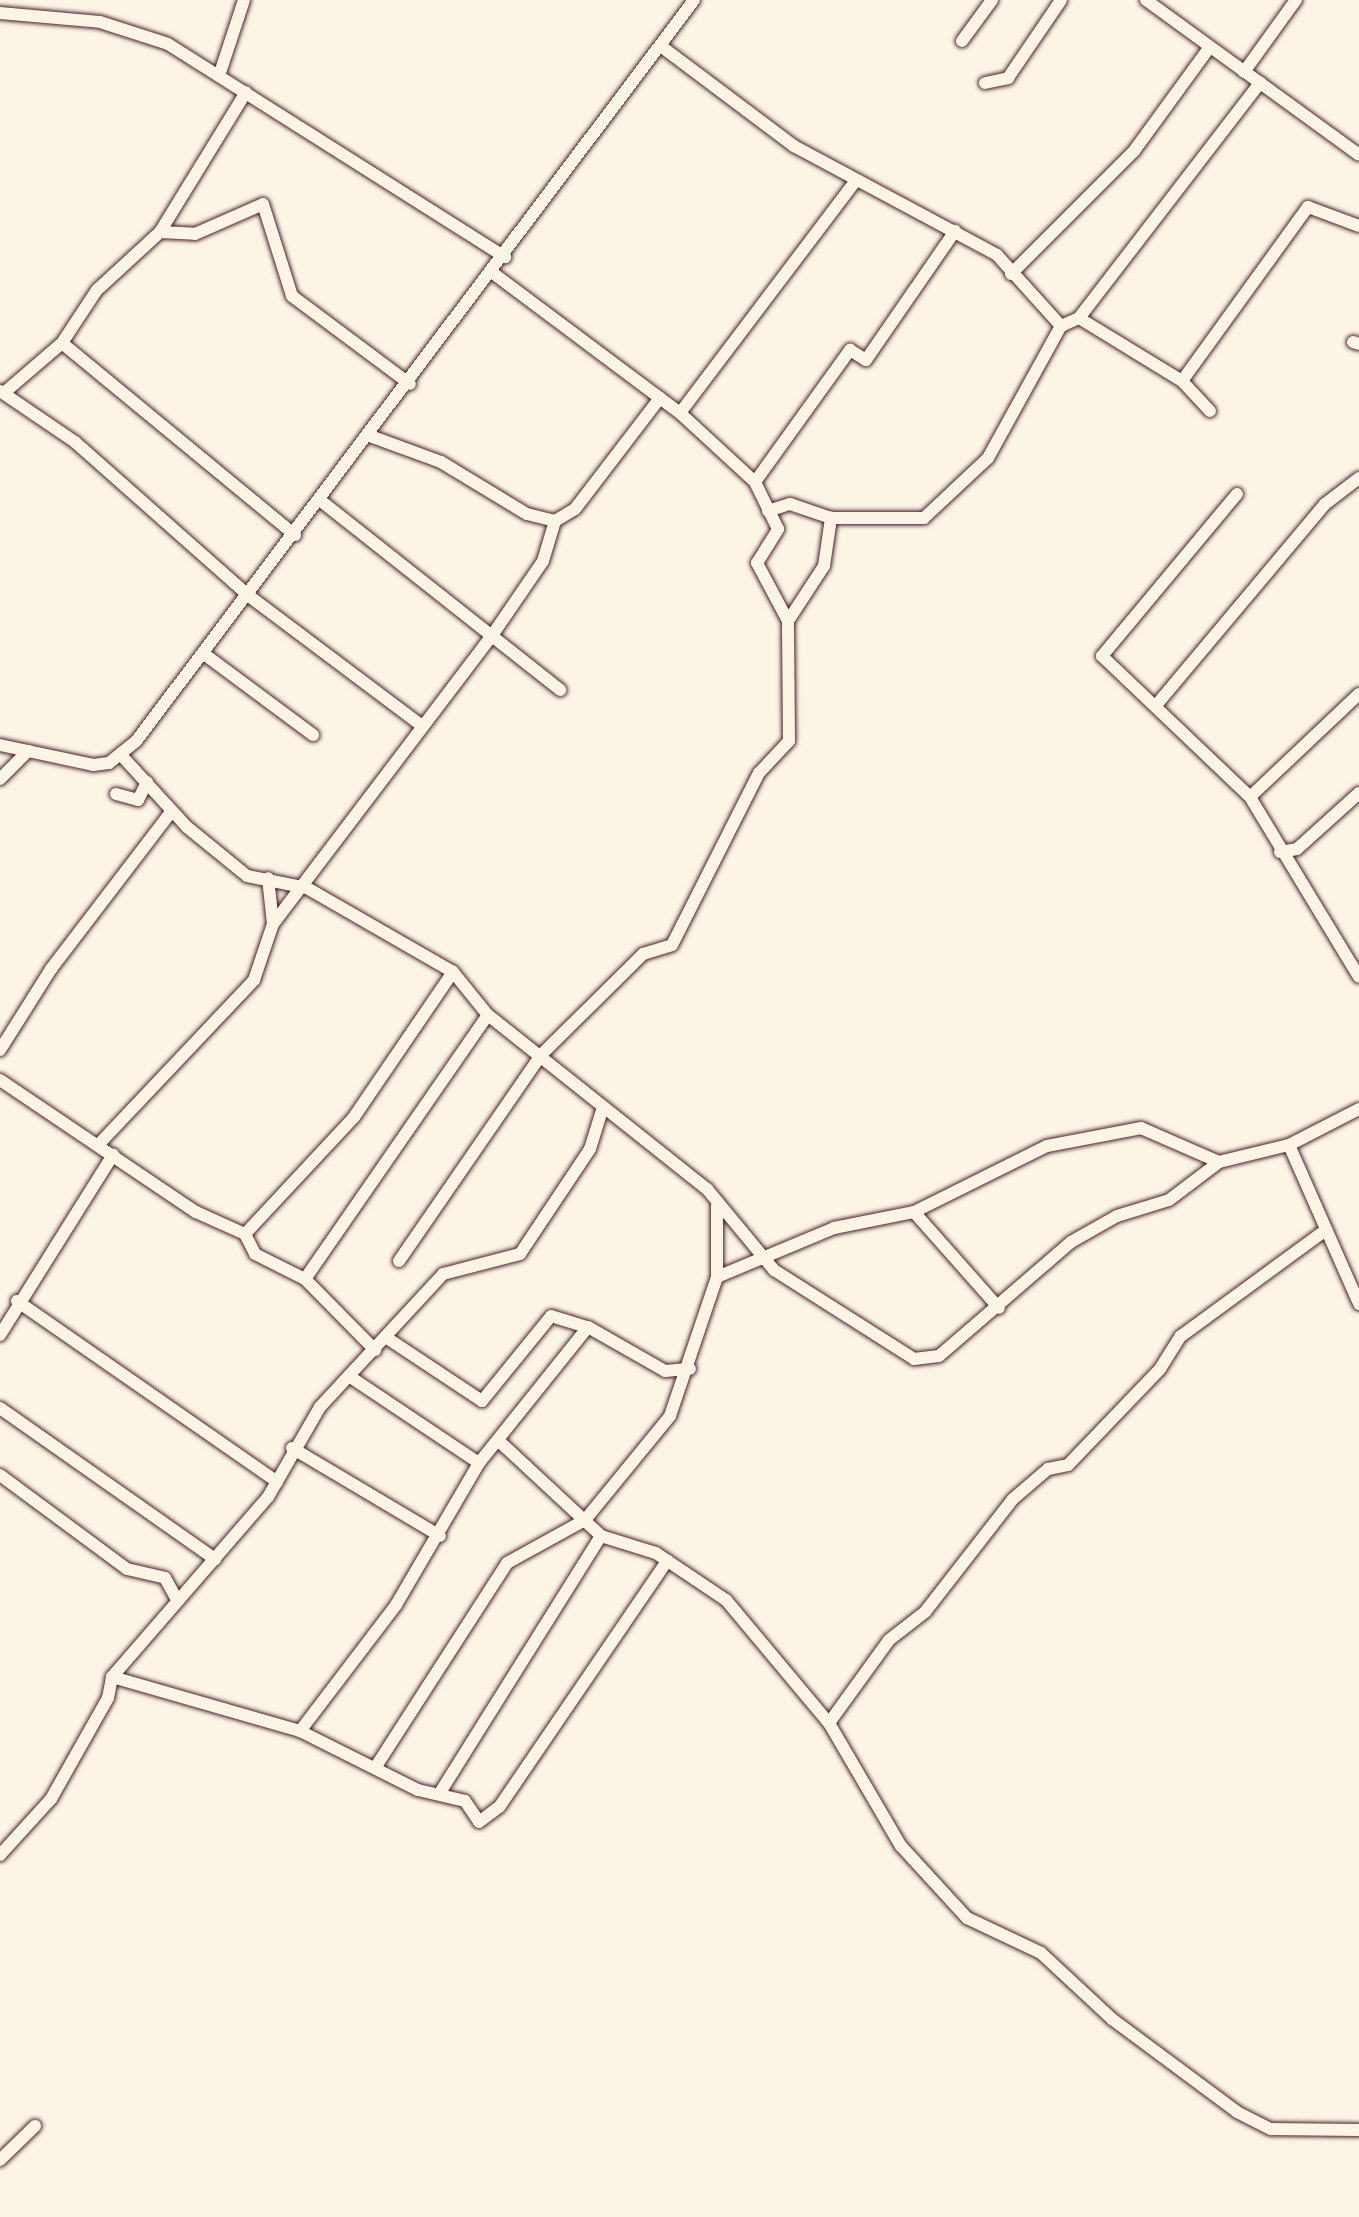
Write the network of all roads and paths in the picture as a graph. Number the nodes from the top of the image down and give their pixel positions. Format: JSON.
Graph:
{"nodes":[{"id":1,"x":244,"y":0,"type":"edge"},
{"id":2,"x":694,"y":0,"type":"edge"},
{"id":3,"x":992,"y":0,"type":"edge"},
{"id":4,"x":1061,"y":0,"type":"edge"},
{"id":5,"x":1146,"y":0,"type":"edge"},
{"id":6,"x":1296,"y":0,"type":"edge"},
{"id":7,"x":0,"y":13,"type":"edge"},
{"id":8,"x":962,"y":41,"type":"dead end"},
{"id":9,"x":662,"y":47,"type":"junction"},
{"id":10,"x":1209,"y":48,"type":"junction"},
{"id":11,"x":1244,"y":72,"type":"junction"},
{"id":12,"x":219,"y":76,"type":"junction"},
{"id":13,"x":985,"y":83,"type":"dead end"},
{"id":14,"x":1260,"y":83,"type":"junction"},
{"id":15,"x":246,"y":92,"type":"junction"},
{"id":16,"x":1357,"y":153,"type":"edge"},
{"id":17,"x":856,"y":180,"type":"junction"},
{"id":18,"x":1359,"y":226,"type":"edge"},
{"id":19,"x":955,"y":231,"type":"junction"},
{"id":20,"x":160,"y":232,"type":"junction"},
{"id":21,"x":505,"y":257,"type":"junction"},
{"id":22,"x":493,"y":273,"type":"junction"},
{"id":23,"x":1011,"y":274,"type":"junction"},
{"id":24,"x":1079,"y":318,"type":"junction"},
{"id":25,"x":1061,"y":326,"type":"junction"},
{"id":26,"x":62,"y":343,"type":"junction"},
{"id":27,"x":1182,"y":381,"type":"junction"},
{"id":28,"x":410,"y":384,"type":"junction"},
{"id":29,"x":2,"y":392,"type":"edge"},
{"id":30,"x":660,"y":398,"type":"junction"},
{"id":31,"x":1210,"y":411,"type":"dead end"},
{"id":32,"x":680,"y":413,"type":"junction"},
{"id":33,"x":370,"y":436,"type":"junction"},
{"id":34,"x":1359,"y":478,"type":"edge"},
{"id":35,"x":755,"y":482,"type":"junction"},
{"id":36,"x":1237,"y":494,"type":"dead end"},
{"id":37,"x":321,"y":501,"type":"junction"},
{"id":38,"x":768,"y":511,"type":"junction"},
{"id":39,"x":831,"y":518,"type":"junction"},
{"id":40,"x":555,"y":521,"type":"junction"},
{"id":41,"x":295,"y":535,"type":"junction"},
{"id":42,"x":249,"y":596,"type":"junction"},
{"id":43,"x":788,"y":621,"type":"junction"},
{"id":44,"x":491,"y":637,"type":"junction"},
{"id":45,"x":204,"y":654,"type":"junction"},
{"id":46,"x":560,"y":690,"type":"dead end"},
{"id":47,"x":1359,"y":694,"type":"edge"},
{"id":48,"x":1158,"y":703,"type":"junction"},
{"id":49,"x":422,"y":726,"type":"junction"},
{"id":50,"x":313,"y":735,"type":"dead end"},
{"id":51,"x":0,"y":745,"type":"edge"},
{"id":52,"x":28,"y":751,"type":"junction"},
{"id":53,"x":121,"y":755,"type":"junction"},
{"id":54,"x":0,"y":779,"type":"edge"},
{"id":55,"x":147,"y":782,"type":"junction"},
{"id":56,"x":1359,"y":793,"type":"edge"},
{"id":57,"x":116,"y":794,"type":"dead end"},
{"id":58,"x":1250,"y":797,"type":"junction"},
{"id":59,"x":172,"y":811,"type":"junction"},
{"id":60,"x":1280,"y":852,"type":"junction"},
{"id":61,"x":268,"y":878,"type":"junction"},
{"id":62,"x":307,"y":888,"type":"junction"},
{"id":63,"x":273,"y":924,"type":"junction"},
{"id":64,"x":453,"y":972,"type":"junction"},
{"id":65,"x":1359,"y":977,"type":"edge"},
{"id":66,"x":488,"y":1015,"type":"junction"},
{"id":67,"x":0,"y":1050,"type":"edge"},
{"id":68,"x":541,"y":1055,"type":"junction"},
{"id":69,"x":0,"y":1080,"type":"edge"},
{"id":70,"x":603,"y":1107,"type":"junction"},
{"id":71,"x":1359,"y":1109,"type":"edge"},
{"id":72,"x":99,"y":1144,"type":"junction"},
{"id":73,"x":1289,"y":1145,"type":"junction"},
{"id":74,"x":113,"y":1155,"type":"junction"},
{"id":75,"x":1219,"y":1162,"type":"junction"},
{"id":76,"x":717,"y":1206,"type":"junction"},
{"id":77,"x":914,"y":1212,"type":"junction"},
{"id":78,"x":1326,"y":1230,"type":"junction"},
{"id":79,"x":245,"y":1234,"type":"junction"},
{"id":80,"x":767,"y":1258,"type":"junction"},
{"id":81,"x":399,"y":1261,"type":"dead end"},
{"id":82,"x":717,"y":1277,"type":"junction"},
{"id":83,"x":305,"y":1279,"type":"junction"},
{"id":84,"x":17,"y":1301,"type":"junction"},
{"id":85,"x":1359,"y":1304,"type":"edge"},
{"id":86,"x":999,"y":1308,"type":"junction"},
{"id":87,"x":588,"y":1327,"type":"junction"},
{"id":88,"x":0,"y":1335,"type":"edge"},
{"id":89,"x":387,"y":1338,"type":"junction"},
{"id":90,"x":375,"y":1350,"type":"junction"},
{"id":91,"x":690,"y":1369,"type":"junction"},
{"id":92,"x":349,"y":1376,"type":"junction"},
{"id":93,"x":0,"y":1408,"type":"edge"},
{"id":94,"x":500,"y":1442,"type":"junction"},
{"id":95,"x":292,"y":1448,"type":"junction"},
{"id":96,"x":479,"y":1463,"type":"junction"},
{"id":97,"x":0,"y":1475,"type":"edge"},
{"id":98,"x":277,"y":1482,"type":"junction"},
{"id":99,"x":585,"y":1520,"type":"junction"},
{"id":100,"x":440,"y":1536,"type":"junction"},
{"id":101,"x":601,"y":1536,"type":"junction"},
{"id":102,"x":215,"y":1559,"type":"junction"},
{"id":103,"x":667,"y":1561,"type":"junction"},
{"id":104,"x":177,"y":1600,"type":"junction"},
{"id":105,"x":112,"y":1677,"type":"junction"},
{"id":106,"x":829,"y":1723,"type":"junction"},
{"id":107,"x":300,"y":1731,"type":"junction"},
{"id":108,"x":375,"y":1768,"type":"junction"},
{"id":109,"x":441,"y":1791,"type":"junction"},
{"id":110,"x":0,"y":1855,"type":"edge"},
{"id":111,"x":35,"y":2126,"type":"dead end"},
{"id":112,"x":1359,"y":2130,"type":"edge"},
{"id":113,"x":0,"y":2160,"type":"edge"}],
"edges":[{"from":1,"to":12,"type":"street"},
{"from":2,"to":9,"type":"street"},
{"from":3,"to":8,"type":"street"},
{"from":4,"to":13,"type":"street"},
{"from":5,"to":10,"type":"street"},
{"from":6,"to":11,"type":"street"},
{"from":7,"to":12,"type":"street"},
{"from":9,"to":17,"type":"street"},
{"from":9,"to":21,"type":"street"},
{"from":10,"to":11,"type":"street"},
{"from":10,"to":23,"type":"street"},
{"from":11,"to":14,"type":"street"},
{"from":12,"to":15,"type":"street"},
{"from":14,"to":16,"type":"street"},
{"from":14,"to":24,"type":"street"},
{"from":15,"to":20,"type":"street"},
{"from":15,"to":21,"type":"street"},
{"from":17,"to":19,"type":"street"},
{"from":17,"to":32,"type":"street"},
{"from":18,"to":27,"type":"street"},
{"from":19,"to":23,"type":"street"},
{"from":19,"to":35,"type":"street"},
{"from":20,"to":26,"type":"street"},
{"from":20,"to":28,"type":"street"},
{"from":21,"to":22,"type":"street"},
{"from":22,"to":28,"type":"street"},
{"from":22,"to":30,"type":"street"},
{"from":23,"to":25,"type":"street"},
{"from":24,"to":25,"type":"street"},
{"from":24,"to":27,"type":"street"},
{"from":25,"to":39,"type":"street"},
{"from":26,"to":29,"type":"street"},
{"from":26,"to":41,"type":"street"},
{"from":27,"to":31,"type":"street"},
{"from":28,"to":33,"type":"street"},
{"from":29,"to":42,"type":"street"},
{"from":30,"to":32,"type":"street"},
{"from":30,"to":40,"type":"street"},
{"from":32,"to":35,"type":"street"},
{"from":33,"to":37,"type":"street"},
{"from":33,"to":40,"type":"street"},
{"from":34,"to":48,"type":"street"},
{"from":35,"to":38,"type":"street"},
{"from":36,"to":48,"type":"street"},
{"from":37,"to":41,"type":"street"},
{"from":37,"to":44,"type":"street"},
{"from":38,"to":39,"type":"street"},
{"from":38,"to":43,"type":"street"},
{"from":39,"to":43,"type":"street"},
{"from":40,"to":44,"type":"street"},
{"from":41,"to":42,"type":"street"},
{"from":42,"to":45,"type":"street"},
{"from":42,"to":49,"type":"street"},
{"from":43,"to":68,"type":"street"},
{"from":44,"to":46,"type":"street"},
{"from":44,"to":49,"type":"street"},
{"from":45,"to":50,"type":"street"},
{"from":45,"to":53,"type":"street"},
{"from":47,"to":58,"type":"street"},
{"from":48,"to":58,"type":"street"},
{"from":49,"to":62,"type":"street"},
{"from":51,"to":52,"type":"street"},
{"from":52,"to":53,"type":"street"},
{"from":52,"to":54,"type":"street"},
{"from":53,"to":55,"type":"street"},
{"from":55,"to":57,"type":"street"},
{"from":55,"to":59,"type":"street"},
{"from":56,"to":60,"type":"street"},
{"from":58,"to":60,"type":"street"},
{"from":59,"to":61,"type":"street"},
{"from":59,"to":67,"type":"street"},
{"from":60,"to":65,"type":"street"},
{"from":61,"to":62,"type":"street"},
{"from":61,"to":63,"type":"street"},
{"from":62,"to":63,"type":"street"},
{"from":62,"to":64,"type":"street"},
{"from":63,"to":72,"type":"street"},
{"from":64,"to":66,"type":"street"},
{"from":64,"to":79,"type":"street"},
{"from":66,"to":68,"type":"street"},
{"from":66,"to":83,"type":"street"},
{"from":68,"to":70,"type":"street"},
{"from":68,"to":81,"type":"street"},
{"from":69,"to":72,"type":"street"},
{"from":70,"to":76,"type":"street"},
{"from":70,"to":89,"type":"street"},
{"from":71,"to":73,"type":"street"},
{"from":72,"to":74,"type":"street"},
{"from":73,"to":75,"type":"street"},
{"from":73,"to":78,"type":"street"},
{"from":74,"to":79,"type":"street"},
{"from":74,"to":84,"type":"street"},
{"from":75,"to":77,"type":"street"},
{"from":75,"to":86,"type":"street"},
{"from":76,"to":80,"type":"street"},
{"from":76,"to":82,"type":"street"},
{"from":77,"to":80,"type":"street"},
{"from":77,"to":86,"type":"street"},
{"from":78,"to":85,"type":"street"},
{"from":78,"to":106,"type":"street"},
{"from":79,"to":83,"type":"street"},
{"from":80,"to":82,"type":"street"},
{"from":80,"to":86,"type":"street"},
{"from":82,"to":91,"type":"street"},
{"from":83,"to":90,"type":"street"},
{"from":84,"to":88,"type":"street"},
{"from":84,"to":98,"type":"street"},
{"from":87,"to":89,"type":"street"},
{"from":87,"to":91,"type":"street"},
{"from":87,"to":94,"type":"street"},
{"from":89,"to":90,"type":"street"},
{"from":90,"to":92,"type":"street"},
{"from":91,"to":99,"type":"street"},
{"from":92,"to":95,"type":"street"},
{"from":92,"to":96,"type":"street"},
{"from":93,"to":102,"type":"street"},
{"from":94,"to":96,"type":"street"},
{"from":94,"to":99,"type":"street"},
{"from":95,"to":98,"type":"street"},
{"from":95,"to":100,"type":"street"},
{"from":96,"to":100,"type":"street"},
{"from":97,"to":104,"type":"street"},
{"from":98,"to":102,"type":"street"},
{"from":99,"to":101,"type":"street"},
{"from":99,"to":108,"type":"street"},
{"from":100,"to":107,"type":"street"},
{"from":101,"to":103,"type":"street"},
{"from":101,"to":109,"type":"street"},
{"from":102,"to":104,"type":"street"},
{"from":103,"to":106,"type":"street"},
{"from":103,"to":109,"type":"street"},
{"from":104,"to":105,"type":"street"},
{"from":105,"to":107,"type":"street"},
{"from":105,"to":110,"type":"street"},
{"from":106,"to":112,"type":"street"},
{"from":107,"to":108,"type":"street"},
{"from":108,"to":109,"type":"street"},
{"from":111,"to":113,"type":"street"}]}
